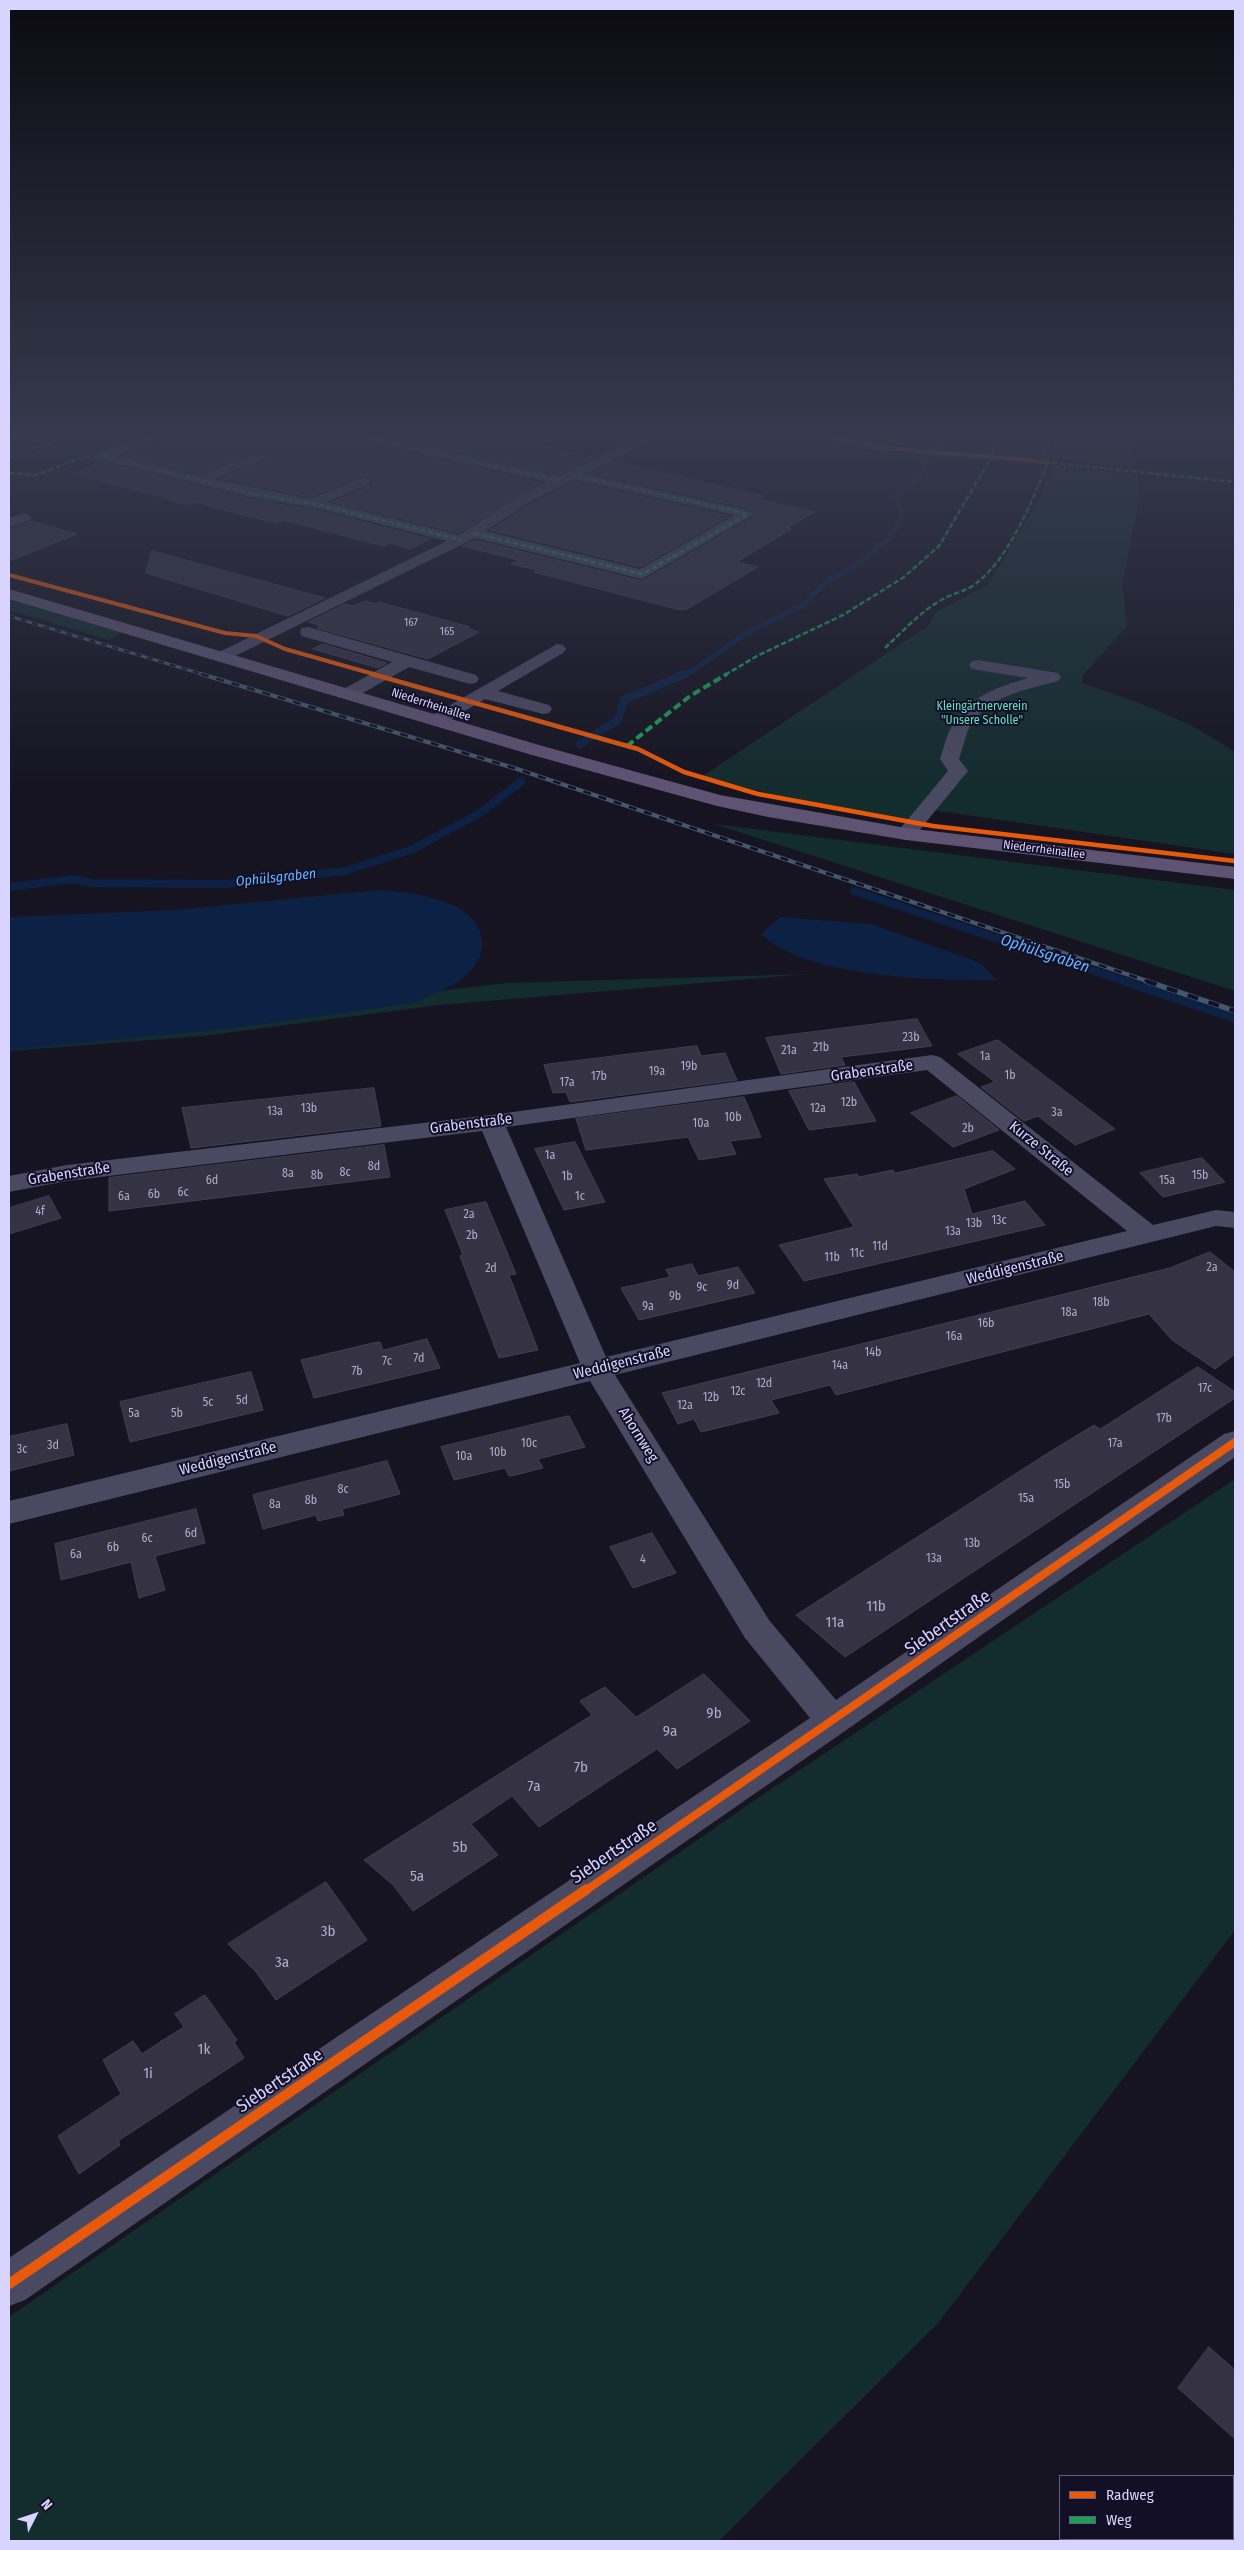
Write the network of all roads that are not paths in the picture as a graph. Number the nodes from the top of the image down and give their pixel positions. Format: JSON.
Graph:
{"nodes":[{"id":1,"x":428,"y":555,"type":"edge"},
{"id":2,"x":554,"y":555,"type":"edge"},
{"id":3,"x":676,"y":555,"type":"edge"},
{"id":4,"x":9,"y":585,"type":"edge"},
{"id":5,"x":9,"y":594,"type":"edge"},
{"id":6,"x":308,"y":632,"type":"dead end"},
{"id":7,"x":240,"y":648,"type":"junction"},
{"id":8,"x":557,"y":649,"type":"dead end"},
{"id":9,"x":223,"y":657,"type":"junction"},
{"id":10,"x":407,"y":661,"type":"junction"},
{"id":11,"x":978,"y":665,"type":"dead end"},
{"id":12,"x":470,"y":679,"type":"dead end"},
{"id":13,"x":365,"y":684,"type":"junction"},
{"id":14,"x":483,"y":693,"type":"junction"},
{"id":15,"x":348,"y":694,"type":"junction"},
{"id":16,"x":543,"y":709,"type":"dead end"},
{"id":17,"x":444,"y":716,"type":"junction"},
{"id":18,"x":906,"y":834,"type":"junction"},
{"id":19,"x":1235,"y":872,"type":"edge"},
{"id":20,"x":932,"y":1062,"type":"joint"},
{"id":21,"x":491,"y":1122,"type":"junction"},
{"id":22,"x":9,"y":1184,"type":"edge"},
{"id":23,"x":1235,"y":1220,"type":"edge"},
{"id":24,"x":1149,"y":1235,"type":"junction"},
{"id":25,"x":597,"y":1369,"type":"junction"},
{"id":26,"x":1235,"y":1442,"type":"edge"},
{"id":27,"x":9,"y":1513,"type":"edge"},
{"id":28,"x":833,"y":1721,"type":"junction"},
{"id":29,"x":9,"y":2284,"type":"edge"}],
"edges":[{"from":1,"to":7,"type":"street"},
{"from":2,"to":3,"type":"street"},
{"from":4,"to":7,"type":"main road","name":"Niederrheinallee"},
{"from":5,"to":9,"type":"main road","name":"Niederrheinallee"},
{"from":6,"to":10,"type":"street"},
{"from":7,"to":9,"type":"street"},
{"from":7,"to":13,"type":"main road","name":"Niederrheinallee"},
{"from":8,"to":14,"type":"street"},
{"from":9,"to":15,"type":"main road","name":"Niederrheinallee"},
{"from":10,"to":12,"type":"street"},
{"from":10,"to":13,"type":"street"},
{"from":11,"to":18,"type":"street"},
{"from":13,"to":15,"type":"street"},
{"from":13,"to":17,"type":"main road","name":"Niederrheinallee"},
{"from":14,"to":16,"type":"street"},
{"from":14,"to":17,"type":"street"},
{"from":15,"to":17,"type":"main road","name":"Niederrheinallee"},
{"from":17,"to":18,"type":"main road","name":"Niederrheinallee"},
{"from":18,"to":19,"type":"main road","name":"Niederrheinallee"},
{"from":20,"to":21,"type":"street","name":"Grabenstraße"},
{"from":20,"to":24,"type":"street","name":"Kurze Straße"},
{"from":21,"to":22,"type":"street","name":"Grabenstraße"},
{"from":21,"to":25,"type":"street","name":"Ahornweg"},
{"from":23,"to":24,"type":"street","name":"Weddigenstraße"},
{"from":24,"to":25,"type":"street","name":"Weddigenstraße"},
{"from":25,"to":27,"type":"street","name":"Weddigenstraße"},
{"from":25,"to":28,"type":"street","name":"Ahornweg"},
{"from":26,"to":28,"type":"street","name":"Siebertstraße"},
{"from":28,"to":29,"type":"street","name":"Siebertstraße"}]}
